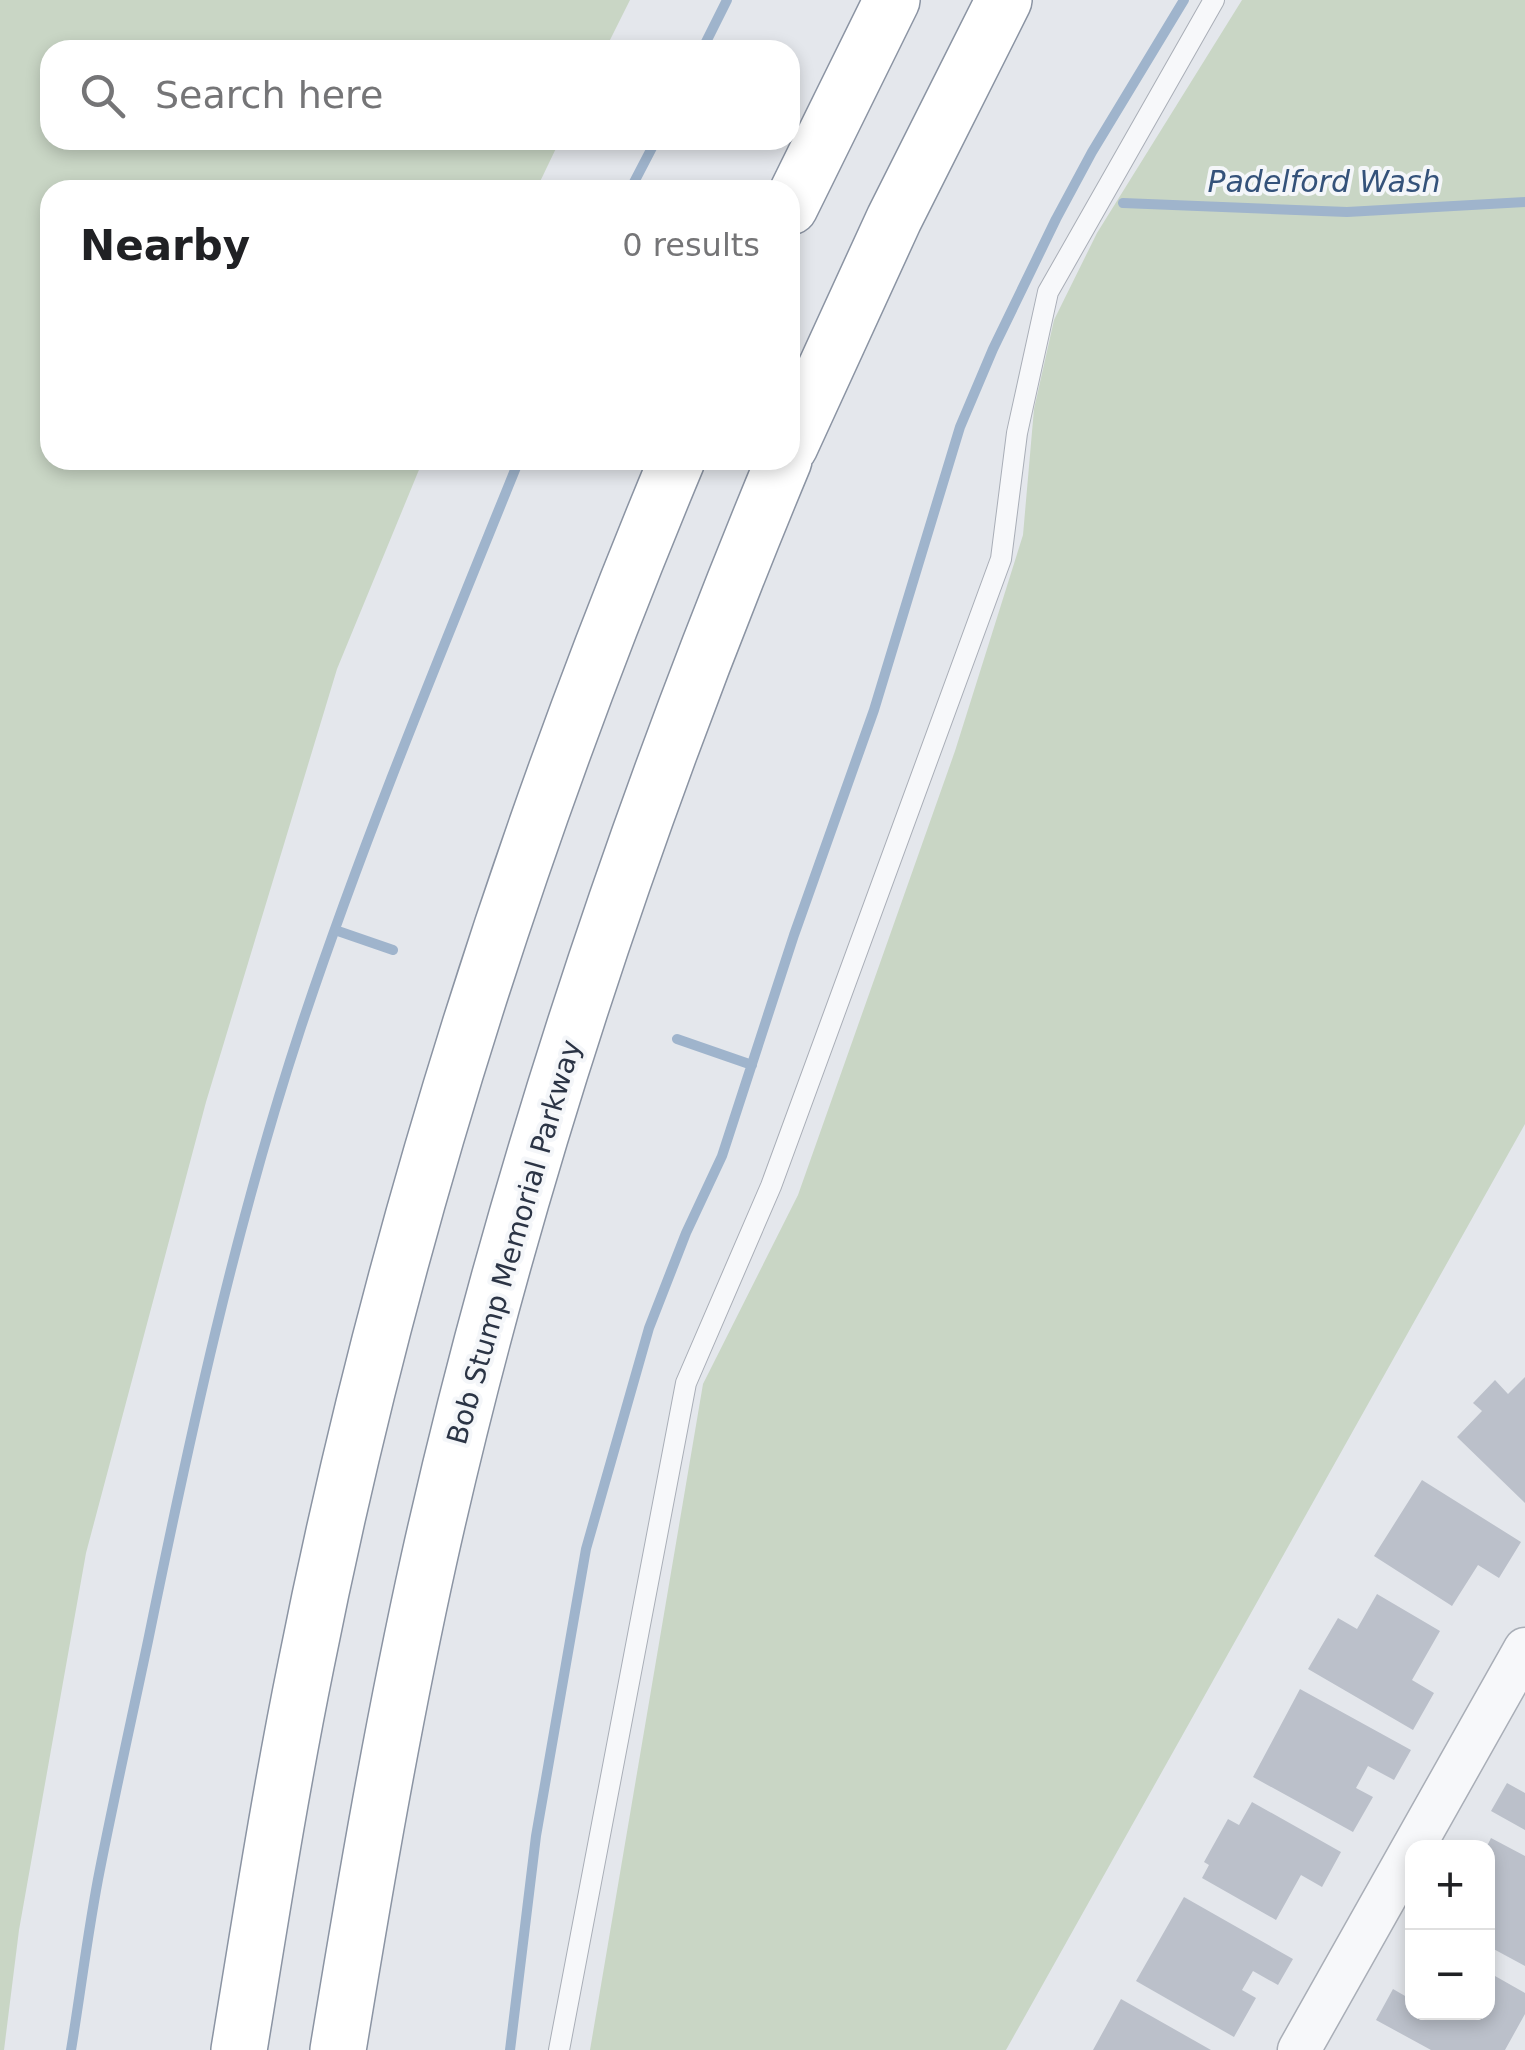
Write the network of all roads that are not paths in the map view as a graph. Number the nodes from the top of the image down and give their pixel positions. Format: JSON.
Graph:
{"nodes":[{"id":1,"x":892,"y":0,"type":"edge"},
{"id":2,"x":1004,"y":0,"type":"edge"},
{"id":3,"x":1214,"y":0,"type":"edge"},
{"id":4,"x":800,"y":187,"type":"edge"},
{"id":5,"x":800,"y":424,"type":"edge"},
{"id":6,"x":673,"y":470,"type":"edge"},
{"id":7,"x":780,"y":470,"type":"edge"},
{"id":8,"x":1525,"y":1649,"type":"edge"},
{"id":9,"x":1313,"y":2045,"type":"edge"},
{"id":10,"x":239,"y":2050,"type":"edge"},
{"id":11,"x":338,"y":2050,"type":"edge"},
{"id":12,"x":559,"y":2050,"type":"edge"}],
"edges":[{"from":1,"to":4,"type":"highway"},
{"from":2,"to":5,"type":"highway"},
{"from":3,"to":12,"type":"lane"},
{"from":6,"to":10,"type":"highway"},
{"from":7,"to":11,"type":"highway","name":"Bob Stump Memorial Parkway"},
{"from":8,"to":9,"type":"street"}]}
